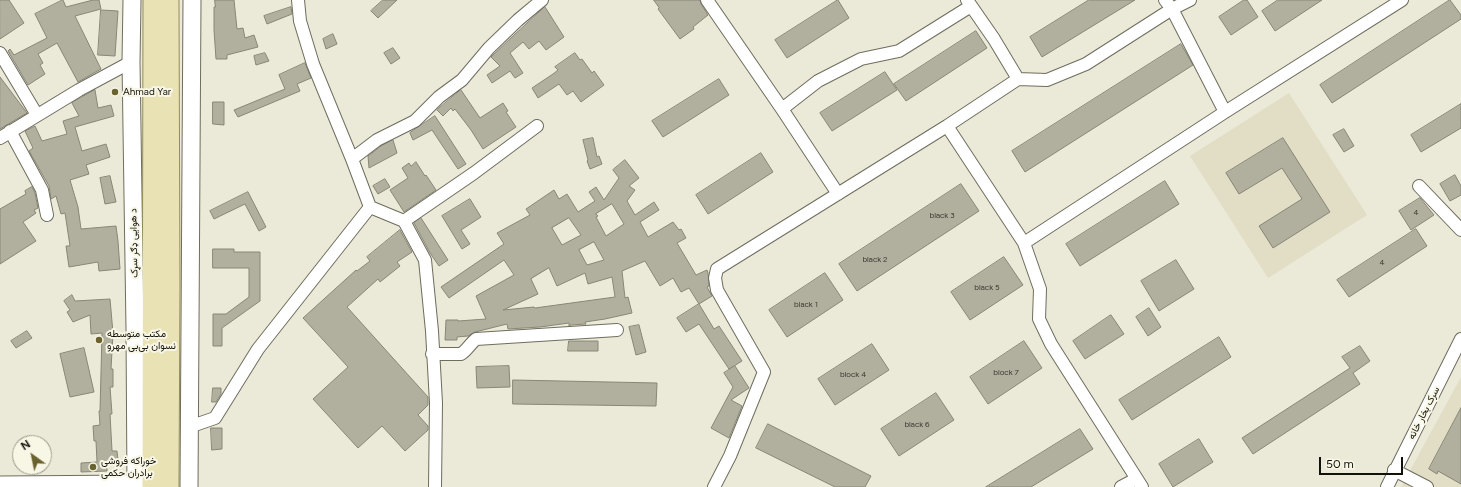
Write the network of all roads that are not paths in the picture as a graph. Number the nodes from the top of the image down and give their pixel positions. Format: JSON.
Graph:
{"nodes":[{"id":1,"x":132,"y":0,"type":"edge"},
{"id":2,"x":153,"y":0,"type":"edge"},
{"id":3,"x":169,"y":0,"type":"edge"},
{"id":4,"x":192,"y":0,"type":"edge"},
{"id":5,"x":298,"y":0,"type":"edge"},
{"id":6,"x":542,"y":0,"type":"edge"},
{"id":7,"x":707,"y":0,"type":"edge"},
{"id":8,"x":1190,"y":0,"type":"edge"},
{"id":9,"x":1402,"y":0,"type":"edge"},
{"id":10,"x":969,"y":3,"type":"edge"},
{"id":11,"x":1169,"y":5,"type":"edge"},
{"id":12,"x":0,"y":53,"type":"edge"},
{"id":13,"x":131,"y":62,"type":"junction"},
{"id":14,"x":1018,"y":79,"type":"junction"},
{"id":15,"x":782,"y":109,"type":"junction"},
{"id":16,"x":1225,"y":112,"type":"junction"},
{"id":17,"x":37,"y":115,"type":"junction"},
{"id":18,"x":537,"y":126,"type":"dead end"},
{"id":19,"x":947,"y":126,"type":"junction"},
{"id":20,"x":5,"y":135,"type":"edge"},
{"id":21,"x":352,"y":159,"type":"junction"},
{"id":22,"x":1419,"y":186,"type":"dead end"},
{"id":23,"x":838,"y":194,"type":"junction"},
{"id":24,"x":370,"y":207,"type":"junction"},
{"id":25,"x":47,"y":214,"type":"dead end"},
{"id":26,"x":404,"y":221,"type":"junction"},
{"id":27,"x":1461,"y":230,"type":"edge"},
{"id":28,"x":1024,"y":243,"type":"junction"},
{"id":29,"x":617,"y":330,"type":"dead end"},
{"id":30,"x":1461,"y":339,"type":"edge"},
{"id":31,"x":432,"y":354,"type":"junction"},
{"id":32,"x":189,"y":427,"type":"junction"},
{"id":33,"x":1394,"y":470,"type":"junction"},
{"id":34,"x":1139,"y":483,"type":"edge"},
{"id":35,"x":0,"y":484,"type":"edge"},
{"id":36,"x":142,"y":486,"type":"edge"},
{"id":37,"x":168,"y":487,"type":"edge"},
{"id":38,"x":189,"y":487,"type":"edge"},
{"id":39,"x":434,"y":487,"type":"edge"},
{"id":40,"x":714,"y":487,"type":"edge"},
{"id":41,"x":1121,"y":487,"type":"edge"},
{"id":42,"x":1387,"y":487,"type":"edge"},
{"id":43,"x":1427,"y":487,"type":"edge"}],
"edges":[{"from":1,"to":13,"type":"main road","name":"د هوایی ډګر سړک"},
{"from":2,"to":36,"type":"main road"},
{"from":3,"to":37,"type":"main road"},
{"from":4,"to":32,"type":"main road"},
{"from":5,"to":21,"type":"street"},
{"from":6,"to":21,"type":"street"},
{"from":7,"to":15,"type":"street"},
{"from":8,"to":11,"type":"street"},
{"from":9,"to":16,"type":"street"},
{"from":10,"to":14,"type":"street"},
{"from":10,"to":15,"type":"street"},
{"from":11,"to":14,"type":"street"},
{"from":11,"to":16,"type":"street"},
{"from":12,"to":17,"type":"street"},
{"from":13,"to":17,"type":"street"},
{"from":13,"to":36,"type":"main road","name":"د هوایی ډګر سړک"},
{"from":14,"to":19,"type":"street"},
{"from":15,"to":23,"type":"street"},
{"from":16,"to":28,"type":"street"},
{"from":17,"to":20,"type":"street"},
{"from":18,"to":26,"type":"street"},
{"from":19,"to":23,"type":"street"},
{"from":19,"to":28,"type":"street"},
{"from":20,"to":25,"type":"street"},
{"from":21,"to":24,"type":"street"},
{"from":22,"to":27,"type":"street"},
{"from":23,"to":40,"type":"street"},
{"from":24,"to":26,"type":"street"},
{"from":24,"to":32,"type":"street"},
{"from":26,"to":31,"type":"street"},
{"from":28,"to":34,"type":"street"},
{"from":29,"to":31,"type":"street"},
{"from":30,"to":33,"type":"street","name":"سرک بخار خانه"},
{"from":31,"to":39,"type":"street"},
{"from":32,"to":38,"type":"main road"},
{"from":33,"to":42,"type":"street","name":"سرک بخار خانه"},
{"from":33,"to":43,"type":"street"},
{"from":34,"to":41,"type":"street"},
{"from":35,"to":36,"type":"main road"}]}
